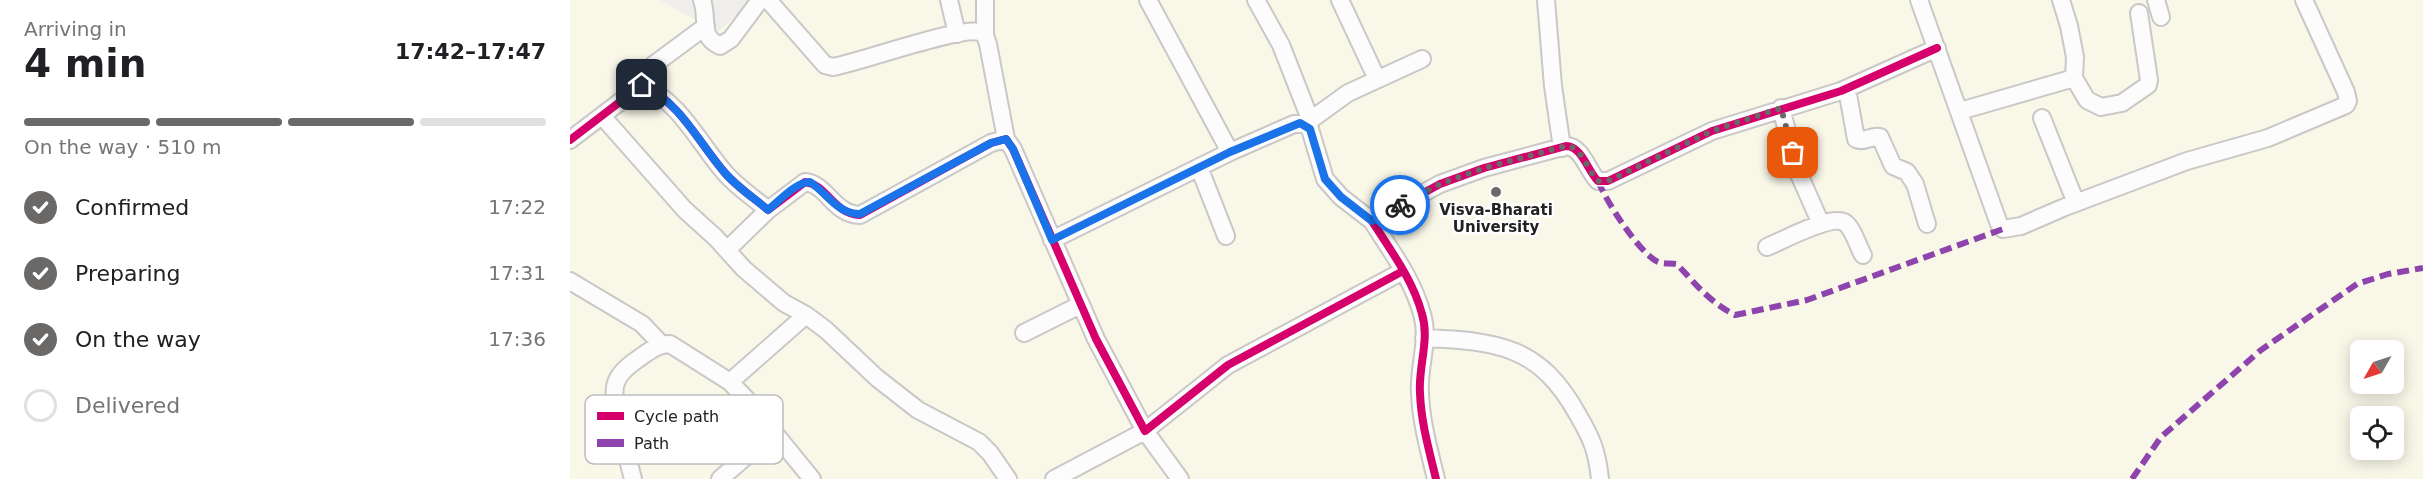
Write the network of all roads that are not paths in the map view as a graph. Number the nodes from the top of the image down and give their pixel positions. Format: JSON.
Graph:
{"nodes":[{"id":1,"x":702,"y":0,"type":"edge"},
{"id":2,"x":760,"y":0,"type":"edge"},
{"id":3,"x":768,"y":0,"type":"edge"},
{"id":4,"x":949,"y":0,"type":"edge"},
{"id":5,"x":985,"y":0,"type":"edge"},
{"id":6,"x":1148,"y":0,"type":"edge"},
{"id":7,"x":1256,"y":0,"type":"edge"},
{"id":8,"x":1340,"y":0,"type":"edge"},
{"id":9,"x":1546,"y":0,"type":"edge"},
{"id":10,"x":1919,"y":0,"type":"edge"},
{"id":11,"x":2061,"y":0,"type":"edge"},
{"id":12,"x":2156,"y":0,"type":"edge"},
{"id":13,"x":2304,"y":0,"type":"edge"},
{"id":14,"x":2139,"y":13,"type":"dead end"},
{"id":15,"x":2161,"y":16,"type":"dead end"},
{"id":16,"x":706,"y":26,"type":"junction"},
{"id":17,"x":957,"y":34,"type":"junction"},
{"id":18,"x":985,"y":36,"type":"junction"},
{"id":19,"x":1937,"y":48,"type":"junction"},
{"id":20,"x":1422,"y":59,"type":"dead end"},
{"id":21,"x":2074,"y":78,"type":"junction"},
{"id":22,"x":1377,"y":79,"type":"junction"},
{"id":23,"x":642,"y":85,"type":"junction"},
{"id":24,"x":1847,"y":89,"type":"junction"},
{"id":25,"x":1781,"y":108,"type":"junction"},
{"id":26,"x":1960,"y":111,"type":"junction"},
{"id":27,"x":602,"y":116,"type":"junction"},
{"id":28,"x":2042,"y":118,"type":"dead end"},
{"id":29,"x":1307,"y":122,"type":"junction"},
{"id":30,"x":1006,"y":139,"type":"junction"},
{"id":31,"x":570,"y":140,"type":"edge"},
{"id":32,"x":1562,"y":148,"type":"junction"},
{"id":33,"x":1230,"y":152,"type":"junction"},
{"id":34,"x":1198,"y":167,"type":"junction"},
{"id":35,"x":2076,"y":203,"type":"junction"},
{"id":36,"x":768,"y":210,"type":"junction"},
{"id":37,"x":1372,"y":221,"type":"junction"},
{"id":38,"x":1821,"y":224,"type":"junction"},
{"id":39,"x":1927,"y":224,"type":"dead end"},
{"id":40,"x":1226,"y":236,"type":"dead end"},
{"id":41,"x":1052,"y":240,"type":"junction"},
{"id":42,"x":1767,"y":247,"type":"dead end"},
{"id":43,"x":727,"y":250,"type":"junction"},
{"id":44,"x":1863,"y":255,"type":"dead end"},
{"id":45,"x":1403,"y":271,"type":"junction"},
{"id":46,"x":570,"y":281,"type":"edge"},
{"id":47,"x":1080,"y":305,"type":"junction"},
{"id":48,"x":806,"y":315,"type":"junction"},
{"id":49,"x":1024,"y":333,"type":"dead end"},
{"id":50,"x":1424,"y":338,"type":"junction"},
{"id":51,"x":661,"y":344,"type":"junction"},
{"id":52,"x":730,"y":382,"type":"junction"},
{"id":53,"x":614,"y":395,"type":"edge"},
{"id":54,"x":741,"y":395,"type":"edge"},
{"id":55,"x":1145,"y":431,"type":"junction"},
{"id":56,"x":783,"y":443,"type":"edge"},
{"id":57,"x":630,"y":464,"type":"edge"},
{"id":58,"x":737,"y":464,"type":"edge"},
{"id":59,"x":633,"y":479,"type":"edge"},
{"id":60,"x":720,"y":479,"type":"edge"},
{"id":61,"x":812,"y":479,"type":"edge"},
{"id":62,"x":1008,"y":479,"type":"edge"},
{"id":63,"x":1054,"y":479,"type":"edge"},
{"id":64,"x":1180,"y":479,"type":"edge"},
{"id":65,"x":1436,"y":479,"type":"edge"},
{"id":66,"x":1600,"y":479,"type":"edge"}],
"edges":[{"from":1,"to":16,"type":"street"},
{"from":2,"to":16,"type":"street"},
{"from":3,"to":17,"type":"street"},
{"from":4,"to":17,"type":"street"},
{"from":5,"to":18,"type":"street"},
{"from":6,"to":33,"type":"street"},
{"from":7,"to":29,"type":"street"},
{"from":8,"to":22,"type":"street"},
{"from":9,"to":32,"type":"street"},
{"from":10,"to":19,"type":"street"},
{"from":11,"to":21,"type":"street"},
{"from":12,"to":15,"type":"street"},
{"from":13,"to":35,"type":"street"},
{"from":14,"to":21,"type":"street"},
{"from":16,"to":23,"type":"street"},
{"from":17,"to":18,"type":"street"},
{"from":18,"to":30,"type":"street"},
{"from":19,"to":24,"type":"street"},
{"from":19,"to":26,"type":"street"},
{"from":20,"to":22,"type":"street"},
{"from":21,"to":26,"type":"street"},
{"from":22,"to":29,"type":"street"},
{"from":23,"to":27,"type":"street"},
{"from":23,"to":36,"type":"street"},
{"from":24,"to":25,"type":"street"},
{"from":24,"to":39,"type":"street"},
{"from":25,"to":32,"type":"street"},
{"from":25,"to":38,"type":"street"},
{"from":26,"to":35,"type":"street"},
{"from":27,"to":31,"type":"street"},
{"from":27,"to":43,"type":"street"},
{"from":28,"to":35,"type":"street"},
{"from":29,"to":33,"type":"street"},
{"from":29,"to":37,"type":"street"},
{"from":30,"to":36,"type":"street"},
{"from":30,"to":41,"type":"street"},
{"from":32,"to":37,"type":"street"},
{"from":33,"to":34,"type":"street"},
{"from":34,"to":40,"type":"street"},
{"from":34,"to":41,"type":"street"},
{"from":36,"to":43,"type":"street"},
{"from":37,"to":45,"type":"street"},
{"from":38,"to":42,"type":"street"},
{"from":38,"to":44,"type":"street"},
{"from":41,"to":47,"type":"street"},
{"from":43,"to":48,"type":"street"},
{"from":45,"to":50,"type":"street"},
{"from":45,"to":55,"type":"street"},
{"from":46,"to":51,"type":"street"},
{"from":47,"to":49,"type":"street"},
{"from":47,"to":55,"type":"street"},
{"from":48,"to":52,"type":"street"},
{"from":48,"to":62,"type":"street"},
{"from":50,"to":65,"type":"street"},
{"from":50,"to":66,"type":"street"},
{"from":51,"to":52,"type":"street"},
{"from":51,"to":53,"type":"street"},
{"from":52,"to":54,"type":"street"},
{"from":55,"to":63,"type":"street"},
{"from":55,"to":64,"type":"street"},
{"from":56,"to":61,"type":"street"},
{"from":57,"to":59,"type":"street"},
{"from":58,"to":60,"type":"street"}]}
